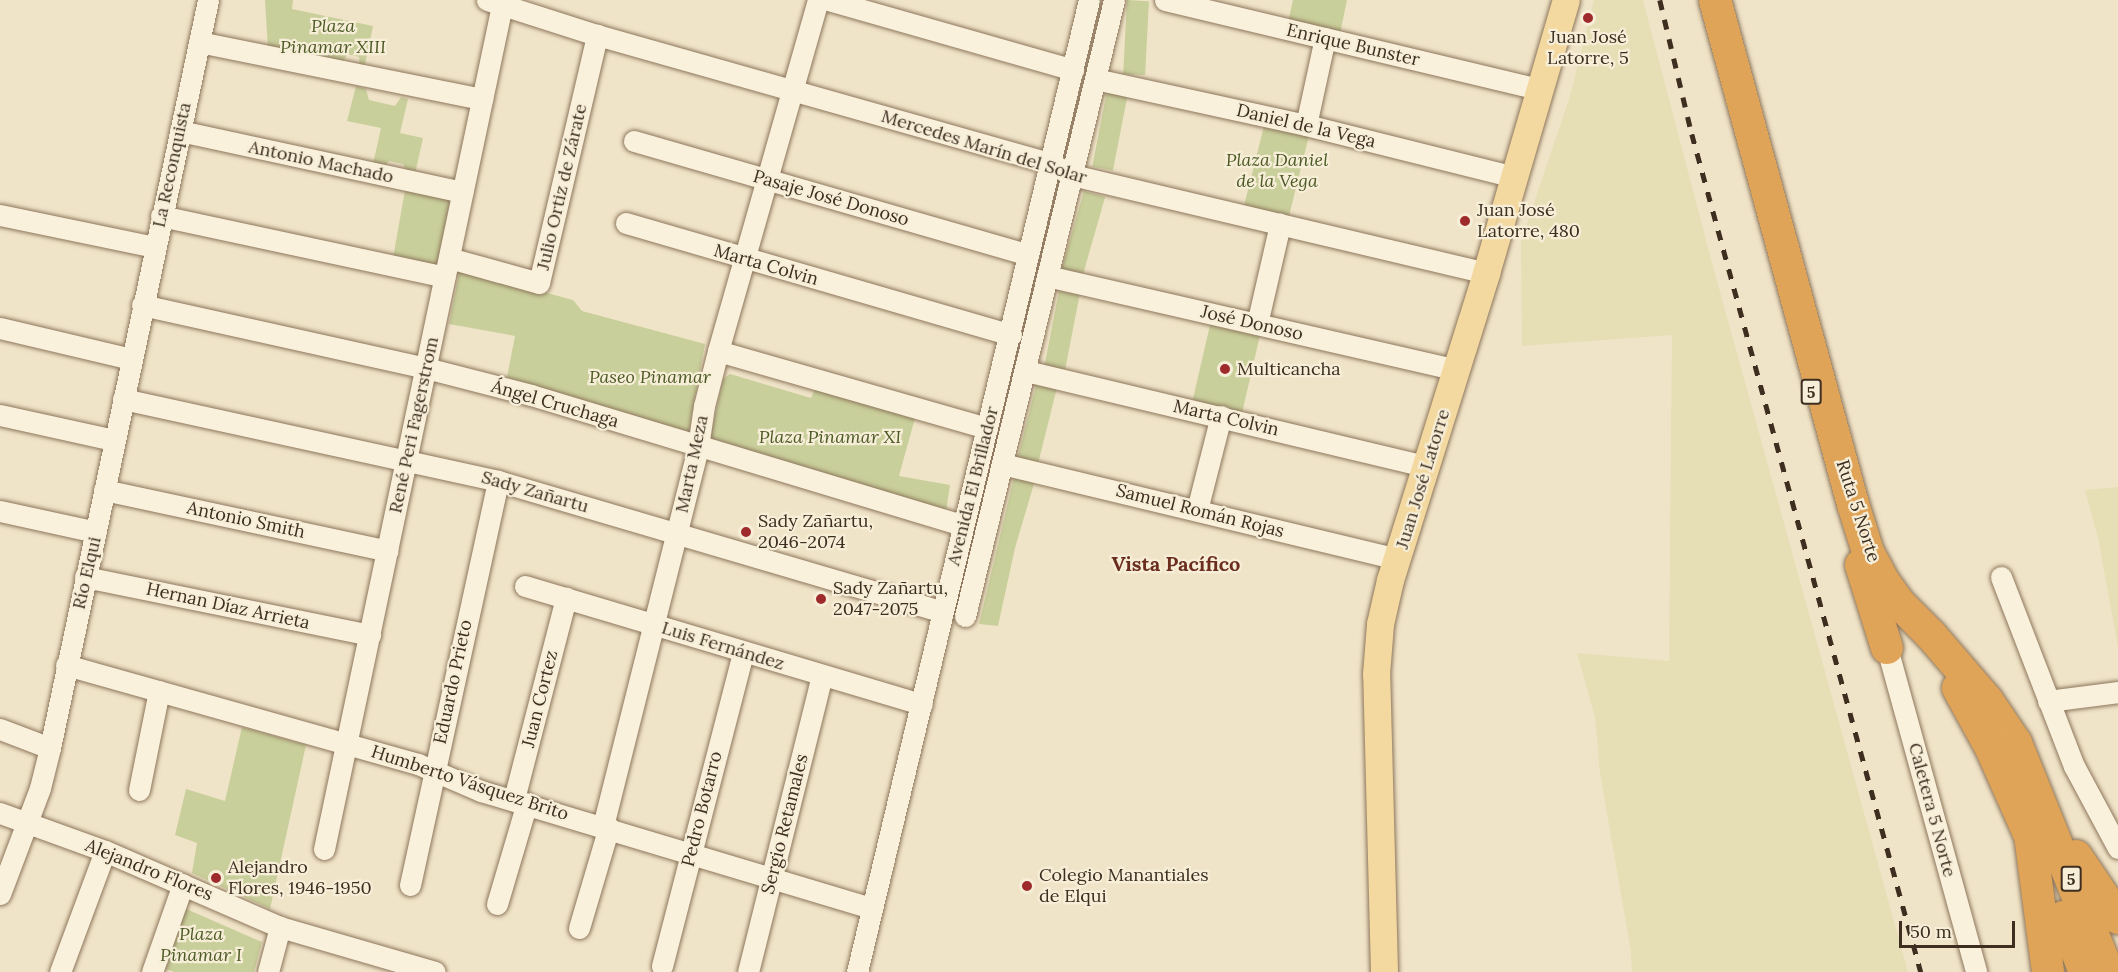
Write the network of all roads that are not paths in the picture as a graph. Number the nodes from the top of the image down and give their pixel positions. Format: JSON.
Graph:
{"nodes":[{"id":1,"x":208,"y":0,"type":"edge"},
{"id":2,"x":818,"y":0,"type":"edge"},
{"id":3,"x":828,"y":0,"type":"edge"},
{"id":4,"x":1089,"y":0,"type":"edge"},
{"id":5,"x":1114,"y":0,"type":"edge"},
{"id":6,"x":1165,"y":0,"type":"edge"},
{"id":7,"x":1566,"y":0,"type":"edge"},
{"id":8,"x":1704,"y":0,"type":"edge"},
{"id":9,"x":1715,"y":0,"type":"edge"},
{"id":10,"x":498,"y":1,"type":"edge"},
{"id":11,"x":597,"y":35,"type":"junction"},
{"id":12,"x":1325,"y":38,"type":"junction"},
{"id":13,"x":199,"y":42,"type":"junction"},
{"id":14,"x":1073,"y":70,"type":"junction"},
{"id":15,"x":1095,"y":79,"type":"junction"},
{"id":16,"x":1540,"y":89,"type":"junction"},
{"id":17,"x":791,"y":90,"type":"junction"},
{"id":18,"x":482,"y":99,"type":"junction"},
{"id":19,"x":1306,"y":125,"type":"junction"},
{"id":20,"x":180,"y":131,"type":"junction"},
{"id":21,"x":634,"y":141,"type":"dead end"},
{"id":22,"x":1050,"y":163,"type":"junction"},
{"id":23,"x":1072,"y":175,"type":"junction"},
{"id":24,"x":1515,"y":177,"type":"junction"},
{"id":25,"x":766,"y":179,"type":"junction"},
{"id":26,"x":463,"y":192,"type":"junction"},
{"id":27,"x":0,"y":215,"type":"edge"},
{"id":28,"x":161,"y":216,"type":"junction"},
{"id":29,"x":626,"y":223,"type":"dead end"},
{"id":30,"x":1280,"y":224,"type":"junction"},
{"id":31,"x":155,"y":247,"type":"junction"},
{"id":32,"x":1028,"y":255,"type":"junction"},
{"id":33,"x":745,"y":260,"type":"junction"},
{"id":34,"x":447,"y":267,"type":"junction"},
{"id":35,"x":1486,"y":273,"type":"junction"},
{"id":36,"x":1047,"y":276,"type":"junction"},
{"id":37,"x":142,"y":305,"type":"junction"},
{"id":38,"x":1257,"y":324,"type":"junction"},
{"id":39,"x":0,"y":328,"type":"edge"},
{"id":40,"x":1011,"y":335,"type":"junction"},
{"id":41,"x":718,"y":351,"type":"junction"},
{"id":42,"x":131,"y":359,"type":"junction"},
{"id":43,"x":426,"y":368,"type":"junction"},
{"id":44,"x":1456,"y":370,"type":"junction"},
{"id":45,"x":1026,"y":371,"type":"junction"},
{"id":46,"x":123,"y":399,"type":"junction"},
{"id":47,"x":0,"y":415,"type":"edge"},
{"id":48,"x":1221,"y":416,"type":"junction"},
{"id":49,"x":987,"y":428,"type":"junction"},
{"id":50,"x":114,"y":440,"type":"junction"},
{"id":51,"x":698,"y":447,"type":"junction"},
{"id":52,"x":407,"y":459,"type":"junction"},
{"id":53,"x":1002,"y":464,"type":"junction"},
{"id":54,"x":1426,"y":466,"type":"junction"},
{"id":55,"x":498,"y":481,"type":"junction"},
{"id":56,"x":104,"y":490,"type":"junction"},
{"id":57,"x":1197,"y":510,"type":"junction"},
{"id":58,"x":0,"y":511,"type":"edge"},
{"id":59,"x":962,"y":525,"type":"junction"},
{"id":60,"x":984,"y":530,"type":"junction"},
{"id":61,"x":96,"y":532,"type":"junction"},
{"id":62,"x":677,"y":534,"type":"junction"},
{"id":63,"x":388,"y":551,"type":"junction"},
{"id":64,"x":1858,"y":555,"type":"junction"},
{"id":65,"x":1398,"y":560,"type":"junction"},
{"id":66,"x":86,"y":577,"type":"junction"},
{"id":67,"x":2001,"y":577,"type":"dead end"},
{"id":68,"x":525,"y":586,"type":"dead end"},
{"id":69,"x":566,"y":598,"type":"junction"},
{"id":70,"x":943,"y":603,"type":"junction"},
{"id":71,"x":964,"y":616,"type":"dead end"},
{"id":72,"x":654,"y":625,"type":"junction"},
{"id":73,"x":370,"y":635,"type":"junction"},
{"id":74,"x":1887,"y":648,"type":"joint"},
{"id":75,"x":743,"y":652,"type":"junction"},
{"id":76,"x":66,"y":665,"type":"junction"},
{"id":77,"x":822,"y":676,"type":"junction"},
{"id":78,"x":159,"y":691,"type":"junction"},
{"id":79,"x":2118,"y":692,"type":"edge"},
{"id":80,"x":2048,"y":701,"type":"junction"},
{"id":81,"x":922,"y":704,"type":"junction"},
{"id":82,"x":0,"y":729,"type":"edge"},
{"id":83,"x":347,"y":744,"type":"junction"},
{"id":84,"x":50,"y":748,"type":"junction"},
{"id":85,"x":434,"y":769,"type":"junction"},
{"id":86,"x":2033,"y":787,"type":"junction"},
{"id":87,"x":139,"y":790,"type":"dead end"},
{"id":88,"x":521,"y":801,"type":"junction"},
{"id":89,"x":0,"y":813,"type":"edge"},
{"id":90,"x":27,"y":823,"type":"junction"},
{"id":91,"x":606,"y":827,"type":"junction"},
{"id":92,"x":2030,"y":835,"type":"junction"},
{"id":93,"x":2118,"y":848,"type":"edge"},
{"id":94,"x":324,"y":849,"type":"dead end"},
{"id":95,"x":105,"y":851,"type":"junction"},
{"id":96,"x":691,"y":852,"type":"junction"},
{"id":97,"x":772,"y":876,"type":"junction"},
{"id":98,"x":183,"y":884,"type":"junction"},
{"id":99,"x":410,"y":885,"type":"dead end"},
{"id":100,"x":0,"y":894,"type":"edge"},
{"id":101,"x":496,"y":904,"type":"dead end"},
{"id":102,"x":872,"y":908,"type":"junction"},
{"id":103,"x":2118,"y":918,"type":"edge"},
{"id":104,"x":280,"y":927,"type":"junction"},
{"id":105,"x":579,"y":928,"type":"dead end"},
{"id":106,"x":662,"y":966,"type":"dead end"},
{"id":107,"x":60,"y":972,"type":"edge"},
{"id":108,"x":152,"y":972,"type":"edge"},
{"id":109,"x":268,"y":972,"type":"edge"},
{"id":110,"x":435,"y":972,"type":"edge"},
{"id":111,"x":748,"y":972,"type":"edge"},
{"id":112,"x":857,"y":972,"type":"edge"},
{"id":113,"x":1384,"y":972,"type":"edge"},
{"id":114,"x":1976,"y":972,"type":"edge"},
{"id":115,"x":2048,"y":972,"type":"edge"},
{"id":116,"x":2085,"y":972,"type":"edge"},
{"id":117,"x":2108,"y":972,"type":"edge"}],
"edges":[{"from":1,"to":13,"type":"street","name":"La Reconquista"},
{"from":2,"to":17,"type":"street","name":"Marta Meza"},
{"from":3,"to":14,"type":"street"},
{"from":4,"to":14,"type":"street","name":"Avenida El Brillador"},
{"from":5,"to":15,"type":"street","name":"Avenida El Brillador"},
{"from":6,"to":12,"type":"street","name":"Enrique Bunster"},
{"from":7,"to":16,"type":"main road","name":"Juan José Latorre"},
{"from":8,"to":64,"type":"highway","name":"Ruta 5 Norte","number":"5"},
{"from":9,"to":86,"type":"highway","name":"Ruta 5 Norte","number":"5"},
{"from":10,"to":11,"type":"street","name":"Mercedes Marín del Solar"},
{"from":10,"to":18,"type":"street","name":"René Peri Fagerstrom"},
{"from":11,"to":17,"type":"street","name":"Mercedes Marín del Solar"},
{"from":11,"to":34,"type":"street","name":"Julio Ortiz de Zárate"},
{"from":12,"to":16,"type":"street","name":"Enrique Bunster"},
{"from":12,"to":19,"type":"street"},
{"from":13,"to":18,"type":"street"},
{"from":13,"to":20,"type":"street","name":"La Reconquista"},
{"from":14,"to":22,"type":"street","name":"Avenida El Brillador"},
{"from":15,"to":19,"type":"street","name":"Daniel de la Vega"},
{"from":15,"to":23,"type":"street","name":"Avenida El Brillador"},
{"from":16,"to":24,"type":"main road","name":"Juan José Latorre"},
{"from":17,"to":22,"type":"street","name":"Mercedes Marín del Solar"},
{"from":17,"to":25,"type":"street","name":"Marta Meza"},
{"from":18,"to":26,"type":"street","name":"René Peri Fagerstrom"},
{"from":19,"to":24,"type":"street","name":"Daniel de la Vega"},
{"from":20,"to":26,"type":"street","name":"Antonio Machado"},
{"from":20,"to":28,"type":"street","name":"La Reconquista"},
{"from":21,"to":25,"type":"street","name":"Pasaje José Donoso"},
{"from":22,"to":23,"type":"street","name":"Mercedes Marín del Solar"},
{"from":22,"to":32,"type":"street","name":"Avenida El Brillador"},
{"from":23,"to":30,"type":"street","name":"Mercedes Marín del Solar"},
{"from":23,"to":36,"type":"street","name":"Avenida El Brillador"},
{"from":24,"to":35,"type":"main road","name":"Juan José Latorre"},
{"from":25,"to":32,"type":"street","name":"Pasaje José Donoso"},
{"from":25,"to":33,"type":"street","name":"Marta Meza"},
{"from":26,"to":34,"type":"street","name":"René Peri Fagerstrom"},
{"from":27,"to":31,"type":"street","name":"La Reconquista"},
{"from":28,"to":31,"type":"street","name":"La Reconquista"},
{"from":28,"to":34,"type":"street","name":"Julio Ortiz de Zárate"},
{"from":29,"to":33,"type":"street","name":"Marta Colvin"},
{"from":30,"to":35,"type":"street","name":"Mercedes Marín del Solar"},
{"from":30,"to":38,"type":"street"},
{"from":31,"to":37,"type":"street","name":"Río Elqui"},
{"from":32,"to":40,"type":"street","name":"Avenida El Brillador"},
{"from":33,"to":40,"type":"street","name":"Marta Colvin"},
{"from":33,"to":41,"type":"street","name":"Marta Meza"},
{"from":34,"to":43,"type":"street","name":"René Peri Fagerstrom"},
{"from":35,"to":44,"type":"main road","name":"Juan José Latorre"},
{"from":36,"to":38,"type":"street","name":"José Donoso"},
{"from":36,"to":45,"type":"street","name":"Avenida El Brillador"},
{"from":37,"to":42,"type":"street","name":"Río Elqui"},
{"from":37,"to":43,"type":"street","name":"Ángel Cruchaga"},
{"from":38,"to":44,"type":"street","name":"José Donoso"},
{"from":39,"to":42,"type":"street"},
{"from":40,"to":49,"type":"street","name":"Avenida El Brillador"},
{"from":41,"to":49,"type":"street"},
{"from":41,"to":51,"type":"street","name":"Marta Meza"},
{"from":42,"to":46,"type":"street","name":"Río Elqui"},
{"from":43,"to":51,"type":"street","name":"Ángel Cruchaga"},
{"from":43,"to":52,"type":"street","name":"René Peri Fagerstrom"},
{"from":44,"to":54,"type":"main road","name":"Juan José Latorre"},
{"from":45,"to":48,"type":"street","name":"Marta Colvin"},
{"from":45,"to":53,"type":"street","name":"Avenida El Brillador"},
{"from":46,"to":50,"type":"street","name":"Río Elqui"},
{"from":46,"to":52,"type":"street","name":"Sady Zañartu"},
{"from":47,"to":50,"type":"street"},
{"from":48,"to":54,"type":"street","name":"Marta Colvin"},
{"from":48,"to":57,"type":"street"},
{"from":49,"to":59,"type":"street","name":"Avenida El Brillador"},
{"from":50,"to":56,"type":"street","name":"Río Elqui"},
{"from":51,"to":59,"type":"street","name":"Ángel Cruchaga"},
{"from":51,"to":62,"type":"street","name":"Marta Meza"},
{"from":52,"to":55,"type":"street","name":"Sady Zañartu"},
{"from":52,"to":63,"type":"street","name":"René Peri Fagerstrom"},
{"from":53,"to":57,"type":"street","name":"Samuel Román Rojas"},
{"from":53,"to":60,"type":"street","name":"Avenida El Brillador"},
{"from":54,"to":65,"type":"main road","name":"Juan José Latorre"},
{"from":55,"to":62,"type":"street","name":"Sady Zañartu"},
{"from":55,"to":85,"type":"street","name":"Eduardo Prieto"},
{"from":56,"to":61,"type":"street","name":"Río Elqui"},
{"from":56,"to":63,"type":"street","name":"Antonio Smith"},
{"from":57,"to":65,"type":"street","name":"Samuel Román Rojas"},
{"from":58,"to":61,"type":"street"},
{"from":59,"to":70,"type":"street","name":"Avenida El Brillador"},
{"from":60,"to":70,"type":"street"},
{"from":60,"to":71,"type":"street","name":"Avenida El Brillador"},
{"from":61,"to":66,"type":"street","name":"Río Elqui"},
{"from":62,"to":70,"type":"street","name":"Sady Zañartu"},
{"from":62,"to":72,"type":"street","name":"Marta Meza"},
{"from":63,"to":73,"type":"street","name":"René Peri Fagerstrom"},
{"from":64,"to":74,"type":"highway"},
{"from":64,"to":92,"type":"highway","name":"Ruta 5 Norte","number":"5"},
{"from":65,"to":113,"type":"main road","name":"Juan José Latorre"},
{"from":66,"to":73,"type":"street","name":"Hernan Díaz Arrieta"},
{"from":66,"to":76,"type":"street","name":"Río Elqui"},
{"from":67,"to":80,"type":"street"},
{"from":68,"to":69,"type":"street","name":"Luis Fernández"},
{"from":69,"to":72,"type":"street","name":"Luis Fernández"},
{"from":69,"to":88,"type":"street","name":"Juan Cortez"},
{"from":70,"to":81,"type":"street","name":"Avenida El Brillador"},
{"from":72,"to":75,"type":"street","name":"Luis Fernández"},
{"from":72,"to":91,"type":"street","name":"Marta Meza"},
{"from":73,"to":83,"type":"street","name":"René Peri Fagerstrom"},
{"from":74,"to":114,"type":"street","name":"Caletera 5 Norte"},
{"from":75,"to":77,"type":"street","name":"Luis Fernández"},
{"from":75,"to":96,"type":"street","name":"Pedro Botarro"},
{"from":76,"to":78,"type":"street","name":"Humberto Vásquez Brito"},
{"from":76,"to":84,"type":"street","name":"Río Elqui"},
{"from":77,"to":81,"type":"street","name":"Luis Fernández"},
{"from":77,"to":97,"type":"street","name":"Sergio Retamales"},
{"from":78,"to":83,"type":"street","name":"Humberto Vásquez Brito"},
{"from":78,"to":87,"type":"street"},
{"from":79,"to":80,"type":"street"},
{"from":80,"to":93,"type":"street"},
{"from":81,"to":102,"type":"street","name":"Avenida El Brillador"},
{"from":82,"to":84,"type":"street"},
{"from":83,"to":85,"type":"street","name":"Humberto Vásquez Brito"},
{"from":83,"to":94,"type":"street","name":"René Peri Fagerstrom"},
{"from":84,"to":90,"type":"street","name":"Río Elqui"},
{"from":85,"to":88,"type":"street","name":"Humberto Vásquez Brito"},
{"from":85,"to":99,"type":"street","name":"Eduardo Prieto"},
{"from":86,"to":103,"type":"highway"},
{"from":86,"to":117,"type":"highway","name":"Ruta 5 Norte","number":"5"},
{"from":88,"to":91,"type":"street","name":"Humberto Vásquez Brito"},
{"from":88,"to":101,"type":"street","name":"Juan Cortez"},
{"from":89,"to":90,"type":"street","name":"Alejandro Flores"},
{"from":90,"to":95,"type":"street","name":"Alejandro Flores"},
{"from":90,"to":100,"type":"street","name":"Río Elqui"},
{"from":91,"to":96,"type":"street","name":"Humberto Vásquez Brito"},
{"from":91,"to":105,"type":"street","name":"Marta Meza"},
{"from":92,"to":115,"type":"highway"},
{"from":92,"to":116,"type":"highway","name":"Ruta 5 Norte","number":"5"},
{"from":95,"to":98,"type":"street","name":"Alejandro Flores"},
{"from":95,"to":107,"type":"street"},
{"from":96,"to":97,"type":"street","name":"Humberto Vásquez Brito"},
{"from":96,"to":106,"type":"street","name":"Pedro Botarro"},
{"from":97,"to":102,"type":"street","name":"Humberto Vásquez Brito"},
{"from":97,"to":111,"type":"street","name":"Sergio Retamales"},
{"from":98,"to":104,"type":"street","name":"Alejandro Flores"},
{"from":98,"to":108,"type":"street"},
{"from":102,"to":112,"type":"street","name":"Avenida El Brillador"},
{"from":104,"to":109,"type":"street"},
{"from":104,"to":110,"type":"street","name":"Alejandro Flores"}]}
